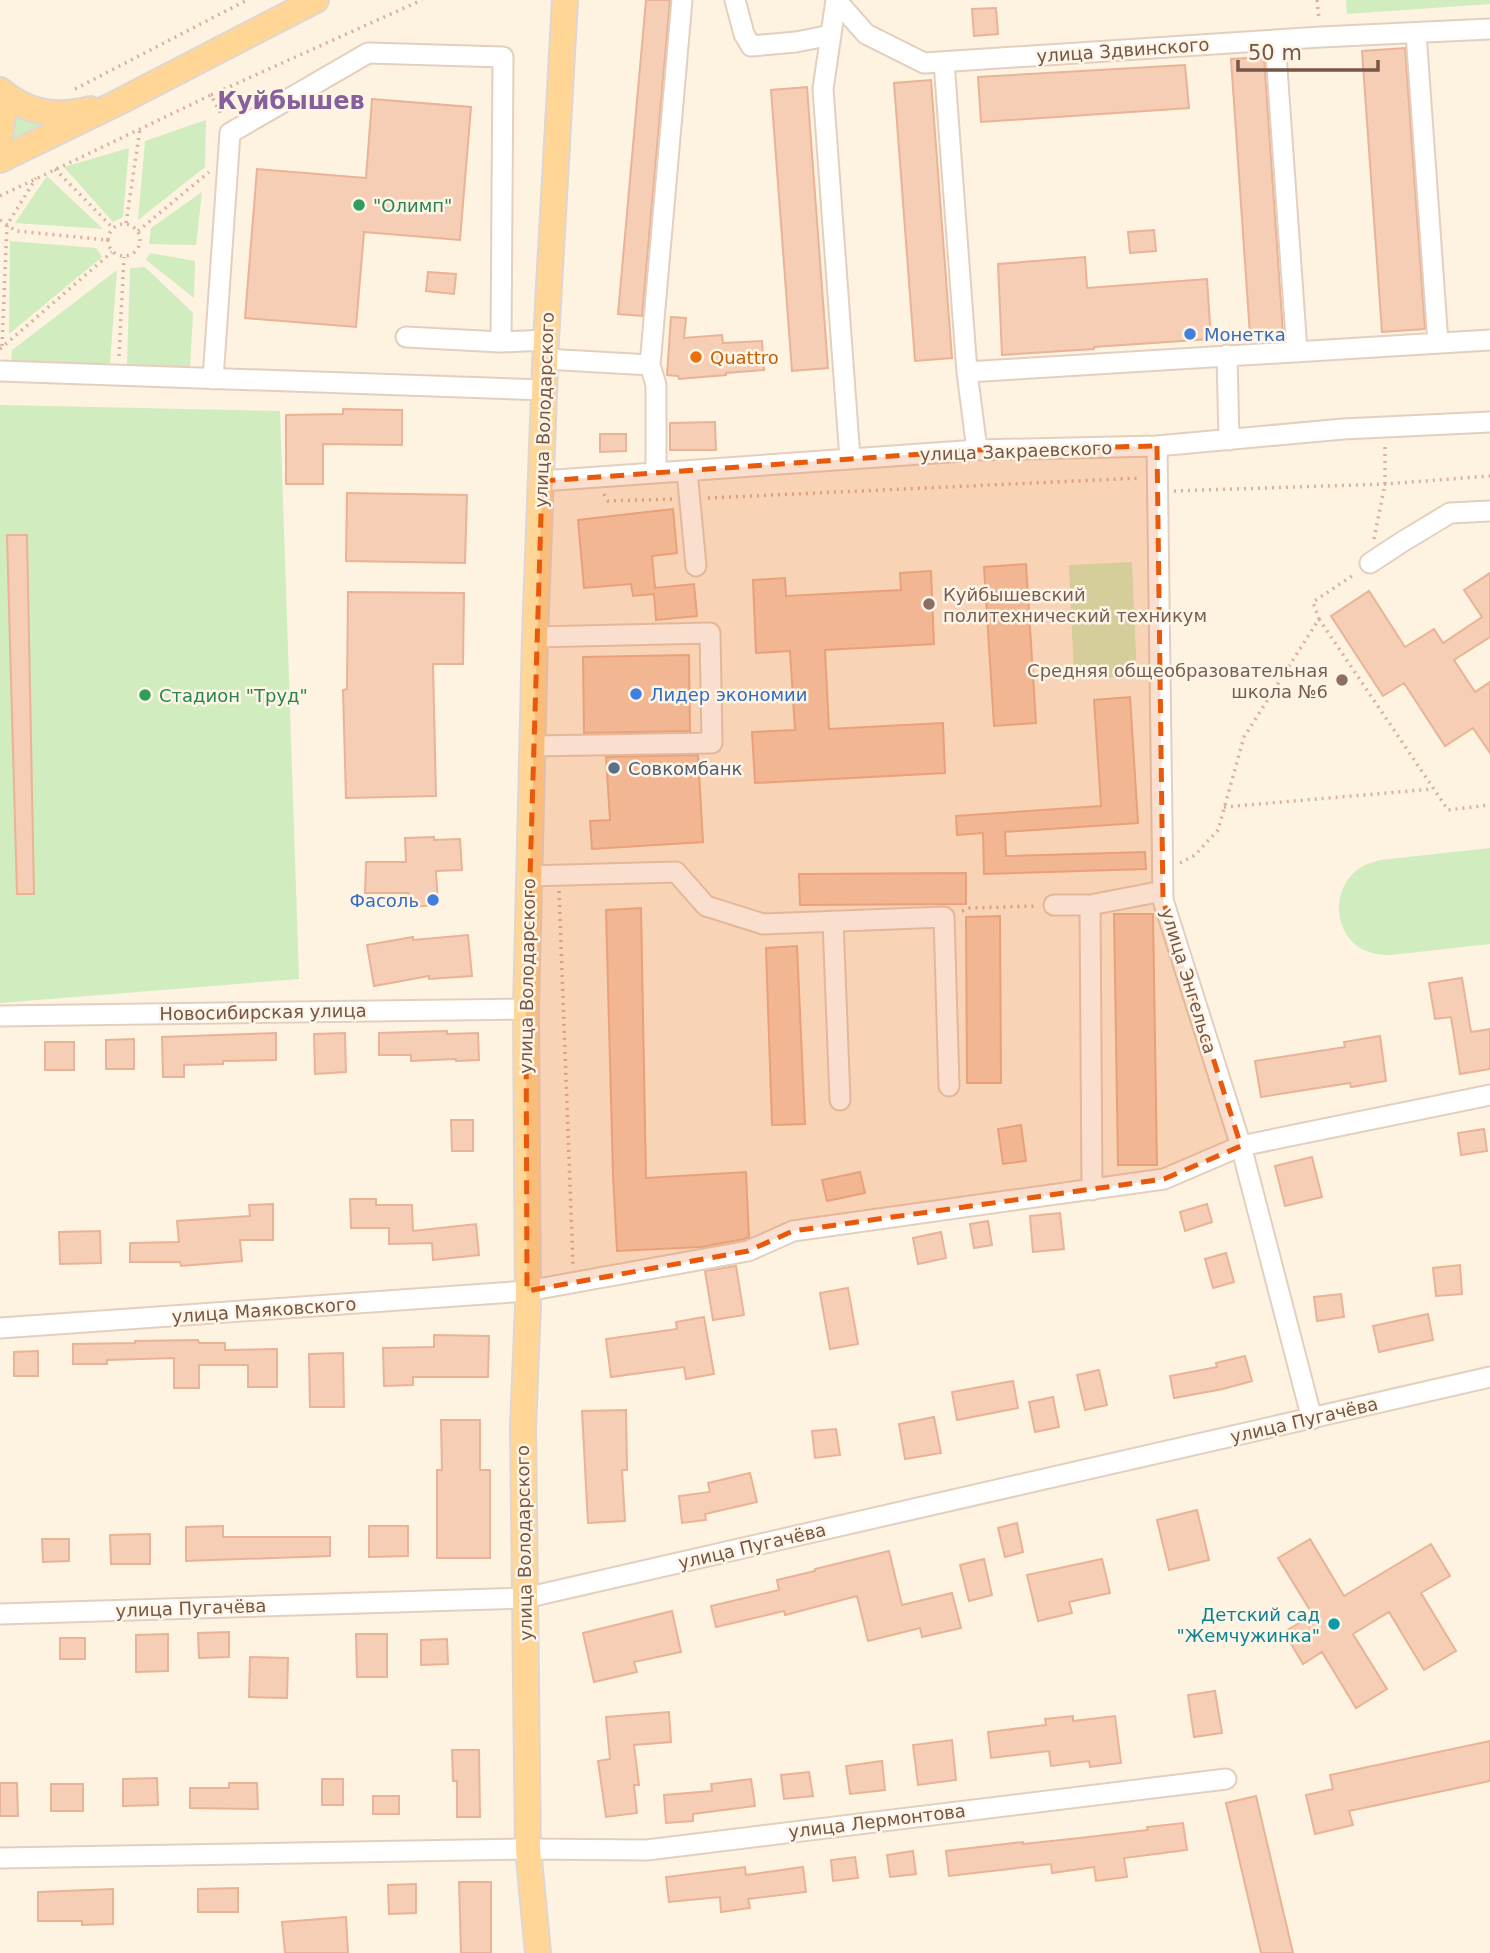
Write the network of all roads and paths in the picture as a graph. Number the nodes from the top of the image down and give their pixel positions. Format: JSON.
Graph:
{"nodes":[{"id":1,"x":247,"y":0,"type":"edge"},
{"id":2,"x":316,"y":0,"type":"edge"},
{"id":3,"x":422,"y":0,"type":"edge"},
{"id":4,"x":565,"y":0,"type":"edge"},
{"id":5,"x":682,"y":0,"type":"edge"},
{"id":6,"x":735,"y":0,"type":"edge"},
{"id":7,"x":836,"y":0,"type":"edge"},
{"id":8,"x":1490,"y":29,"type":"edge"},
{"id":9,"x":1416,"y":33,"type":"junction"},
{"id":10,"x":831,"y":35,"type":"junction"},
{"id":11,"x":1275,"y":40,"type":"junction"},
{"id":12,"x":934,"y":62,"type":"junction"},
{"id":13,"x":75,"y":89,"type":"dead end"},
{"id":14,"x":0,"y":90,"type":"edge"},
{"id":15,"x":211,"y":95,"type":"junction"},
{"id":16,"x":0,"y":103,"type":"edge"},
{"id":17,"x":117,"y":103,"type":"junction"},
{"id":18,"x":140,"y":128,"type":"junction"},
{"id":19,"x":230,"y":133,"type":"junction"},
{"id":20,"x":0,"y":136,"type":"edge"},
{"id":21,"x":229,"y":156,"type":"junction"},
{"id":22,"x":0,"y":160,"type":"edge"},
{"id":23,"x":55,"y":169,"type":"junction"},
{"id":24,"x":36,"y":178,"type":"junction"},
{"id":25,"x":0,"y":196,"type":"edge"},
{"id":26,"x":0,"y":220,"type":"edge"},
{"id":27,"x":126,"y":224,"type":"junction"},
{"id":28,"x":7,"y":225,"type":"junction"},
{"id":29,"x":113,"y":228,"type":"junction"},
{"id":30,"x":138,"y":231,"type":"junction"},
{"id":31,"x":107,"y":240,"type":"junction"},
{"id":32,"x":112,"y":252,"type":"junction"},
{"id":33,"x":124,"y":257,"type":"junction"},
{"id":34,"x":406,"y":337,"type":"dead end"},
{"id":35,"x":1490,"y":340,"type":"edge"},
{"id":36,"x":501,"y":342,"type":"junction"},
{"id":37,"x":1438,"y":343,"type":"junction"},
{"id":38,"x":1,"y":347,"type":"edge"},
{"id":39,"x":546,"y":350,"type":"junction"},
{"id":40,"x":1297,"y":351,"type":"junction"},
{"id":41,"x":1227,"y":355,"type":"junction"},
{"id":42,"x":650,"y":365,"type":"junction"},
{"id":43,"x":0,"y":371,"type":"edge"},
{"id":44,"x":967,"y":372,"type":"junction"},
{"id":45,"x":118,"y":376,"type":"junction"},
{"id":46,"x":213,"y":379,"type":"junction"},
{"id":47,"x":545,"y":390,"type":"junction"},
{"id":48,"x":1490,"y":422,"type":"edge"},
{"id":49,"x":1386,"y":427,"type":"junction"},
{"id":50,"x":1229,"y":440,"type":"junction"},
{"id":51,"x":1157,"y":446,"type":"junction"},
{"id":52,"x":977,"y":450,"type":"junction"},
{"id":53,"x":850,"y":460,"type":"junction"},
{"id":54,"x":687,"y":471,"type":"junction"},
{"id":55,"x":656,"y":473,"type":"junction"},
{"id":56,"x":1490,"y":476,"type":"edge"},
{"id":57,"x":594,"y":478,"type":"junction"},
{"id":58,"x":542,"y":481,"type":"junction"},
{"id":59,"x":1385,"y":484,"type":"junction"},
{"id":60,"x":1157,"y":485,"type":"junction"},
{"id":61,"x":689,"y":499,"type":"junction"},
{"id":62,"x":1490,"y":510,"type":"edge"},
{"id":63,"x":1370,"y":564,"type":"junction"},
{"id":64,"x":695,"y":566,"type":"dead end"},
{"id":65,"x":1319,"y":619,"type":"junction"},
{"id":66,"x":535,"y":637,"type":"junction"},
{"id":67,"x":533,"y":746,"type":"junction"},
{"id":68,"x":1433,"y":789,"type":"junction"},
{"id":69,"x":1490,"y":805,"type":"edge"},
{"id":70,"x":1224,"y":807,"type":"junction"},
{"id":71,"x":1163,"y":871,"type":"junction"},
{"id":72,"x":559,"y":875,"type":"junction"},
{"id":73,"x":528,"y":876,"type":"junction"},
{"id":74,"x":1163,"y":891,"type":"junction"},
{"id":75,"x":1054,"y":905,"type":"joint"},
{"id":76,"x":1090,"y":905,"type":"junction"},
{"id":77,"x":944,"y":917,"type":"junction"},
{"id":78,"x":833,"y":921,"type":"junction"},
{"id":79,"x":526,"y":1009,"type":"junction"},
{"id":80,"x":0,"y":1016,"type":"edge"},
{"id":81,"x":948,"y":1086,"type":"dead end"},
{"id":82,"x":1490,"y":1095,"type":"edge"},
{"id":83,"x":840,"y":1100,"type":"dead end"},
{"id":84,"x":1241,"y":1146,"type":"junction"},
{"id":85,"x":1092,"y":1190,"type":"junction"},
{"id":86,"x":574,"y":1283,"type":"junction"},
{"id":87,"x":527,"y":1292,"type":"junction"},
{"id":88,"x":0,"y":1328,"type":"edge"},
{"id":89,"x":1490,"y":1377,"type":"edge"},
{"id":90,"x":1312,"y":1419,"type":"junction"},
{"id":91,"x":525,"y":1598,"type":"junction"},
{"id":92,"x":0,"y":1614,"type":"edge"},
{"id":93,"x":1226,"y":1779,"type":"dead end"},
{"id":94,"x":528,"y":1849,"type":"junction"},
{"id":95,"x":0,"y":1857,"type":"edge"},
{"id":96,"x":538,"y":1953,"type":"edge"}],
"edges":[{"from":1,"to":13,"type":"path"},
{"from":2,"to":17,"type":"main road"},
{"from":3,"to":15,"type":"path"},
{"from":4,"to":39,"type":"main road","name":"улица Володарского"},
{"from":5,"to":42,"type":"street"},
{"from":6,"to":10,"type":"street"},
{"from":7,"to":10,"type":"street"},
{"from":7,"to":12,"type":"street"},
{"from":8,"to":9,"type":"street","name":"улица Здвинского"},
{"from":9,"to":11,"type":"street","name":"улица Здвинского"},
{"from":9,"to":37,"type":"street"},
{"from":10,"to":53,"type":"street"},
{"from":11,"to":12,"type":"street","name":"улица Здвинского"},
{"from":11,"to":40,"type":"street"},
{"from":12,"to":44,"type":"street"},
{"from":14,"to":17,"type":"main road"},
{"from":15,"to":18,"type":"path"},
{"from":15,"to":19,"type":"path"},
{"from":16,"to":20,"type":"main road"},
{"from":17,"to":22,"type":"main road"},
{"from":18,"to":23,"type":"path"},
{"from":18,"to":27,"type":"path"},
{"from":19,"to":21,"type":"street"},
{"from":19,"to":36,"type":"street"},
{"from":21,"to":30,"type":"path"},
{"from":21,"to":46,"type":"street"},
{"from":23,"to":24,"type":"path"},
{"from":23,"to":29,"type":"path"},
{"from":24,"to":25,"type":"path"},
{"from":24,"to":28,"type":"path"},
{"from":26,"to":28,"type":"path"},
{"from":27,"to":29,"type":"path"},
{"from":27,"to":30,"type":"path"},
{"from":28,"to":31,"type":"path"},
{"from":28,"to":38,"type":"path"},
{"from":29,"to":31,"type":"path"},
{"from":30,"to":33,"type":"path"},
{"from":31,"to":32,"type":"path"},
{"from":32,"to":33,"type":"path"},
{"from":32,"to":38,"type":"path"},
{"from":33,"to":45,"type":"path"},
{"from":34,"to":36,"type":"street"},
{"from":35,"to":37,"type":"street"},
{"from":36,"to":39,"type":"street"},
{"from":37,"to":40,"type":"street"},
{"from":39,"to":42,"type":"street"},
{"from":39,"to":47,"type":"main road","name":"улица Володарского"},
{"from":40,"to":41,"type":"street"},
{"from":41,"to":44,"type":"street"},
{"from":41,"to":50,"type":"street"},
{"from":42,"to":55,"type":"street"},
{"from":43,"to":45,"type":"street"},
{"from":44,"to":52,"type":"street"},
{"from":45,"to":46,"type":"street"},
{"from":46,"to":47,"type":"street"},
{"from":47,"to":58,"type":"main road","name":"улица Володарского"},
{"from":48,"to":49,"type":"street","name":"улица Закраевского"},
{"from":49,"to":50,"type":"street","name":"улица Закраевского"},
{"from":49,"to":59,"type":"path"},
{"from":50,"to":51,"type":"street","name":"улица Закраевского"},
{"from":51,"to":52,"type":"street","name":"улица Закраевского"},
{"from":51,"to":60,"type":"street","name":"улица Энгельса"},
{"from":52,"to":53,"type":"street","name":"улица Закраевского"},
{"from":53,"to":54,"type":"street","name":"улица Закраевского"},
{"from":54,"to":55,"type":"street","name":"улица Закраевского"},
{"from":54,"to":61,"type":"street"},
{"from":55,"to":57,"type":"street","name":"улица Закраевского"},
{"from":56,"to":59,"type":"path"},
{"from":57,"to":58,"type":"street","name":"улица Закраевского"},
{"from":57,"to":61,"type":"path"},
{"from":58,"to":66,"type":"main road","name":"улица Володарского"},
{"from":59,"to":60,"type":"path"},
{"from":59,"to":63,"type":"path"},
{"from":60,"to":61,"type":"path"},
{"from":60,"to":71,"type":"street","name":"улица Энгельса"},
{"from":61,"to":64,"type":"street"},
{"from":62,"to":63,"type":"street"},
{"from":63,"to":65,"type":"path"},
{"from":65,"to":68,"type":"path"},
{"from":65,"to":70,"type":"path"},
{"from":66,"to":67,"type":"main road","name":"улица Володарского"},
{"from":66,"to":67,"type":"street"},
{"from":67,"to":73,"type":"main road","name":"улица Володарского"},
{"from":68,"to":69,"type":"path"},
{"from":68,"to":70,"type":"path"},
{"from":70,"to":71,"type":"path"},
{"from":71,"to":74,"type":"street","name":"улица Энгельса"},
{"from":72,"to":73,"type":"street"},
{"from":72,"to":78,"type":"street"},
{"from":72,"to":86,"type":"path"},
{"from":73,"to":79,"type":"main road","name":"улица Володарского"},
{"from":74,"to":76,"type":"street"},
{"from":74,"to":84,"type":"street","name":"улица Энгельса"},
{"from":75,"to":76,"type":"street"},
{"from":75,"to":77,"type":"path"},
{"from":76,"to":85,"type":"street"},
{"from":77,"to":78,"type":"street"},
{"from":77,"to":81,"type":"street"},
{"from":78,"to":83,"type":"street"},
{"from":79,"to":80,"type":"street","name":"Новосибирская улица"},
{"from":79,"to":87,"type":"main road","name":"улица Володарского"},
{"from":82,"to":84,"type":"street","name":"улица Маяковского"},
{"from":84,"to":85,"type":"street","name":"улица Маяковского"},
{"from":84,"to":90,"type":"street","name":"улица Энгельса"},
{"from":85,"to":86,"type":"street","name":"улица Маяковского"},
{"from":86,"to":87,"type":"street","name":"улица Маяковского"},
{"from":87,"to":88,"type":"street","name":"улица Маяковского"},
{"from":87,"to":91,"type":"main road","name":"улица Володарского"},
{"from":89,"to":90,"type":"street","name":"улица Пугачёва"},
{"from":90,"to":91,"type":"street","name":"улица Пугачёва"},
{"from":91,"to":92,"type":"street","name":"улица Пугачёва"},
{"from":91,"to":94,"type":"main road","name":"улица Володарского"},
{"from":93,"to":94,"type":"street","name":"улица Лермонтова"},
{"from":94,"to":95,"type":"street","name":"улица Лермонтова"},
{"from":94,"to":96,"type":"main road","name":"улица Володарского"}]}
